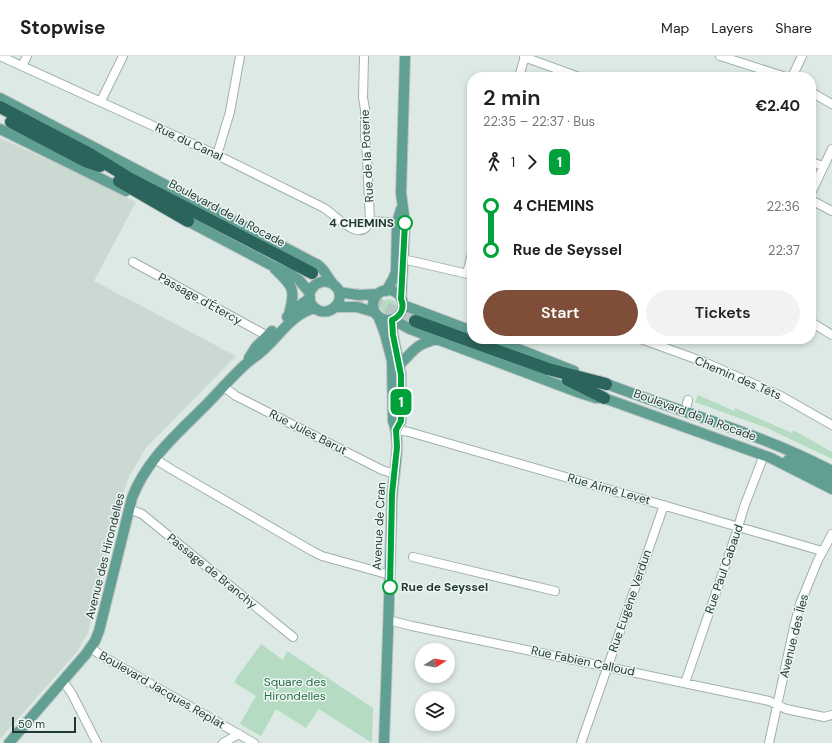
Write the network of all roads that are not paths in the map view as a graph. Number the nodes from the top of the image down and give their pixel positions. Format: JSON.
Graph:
{"nodes":[{"id":1,"x":0,"y":56,"type":"edge"},
{"id":2,"x":27,"y":56,"type":"edge"},
{"id":3,"x":123,"y":56,"type":"edge"},
{"id":4,"x":240,"y":56,"type":"edge"},
{"id":5,"x":364,"y":56,"type":"edge"},
{"id":6,"x":405,"y":56,"type":"edge"},
{"id":7,"x":720,"y":56,"type":"edge"},
{"id":8,"x":802,"y":56,"type":"edge"},
{"id":9,"x":525,"y":57,"type":"edge"},
{"id":10,"x":22,"y":66,"type":"junction"},
{"id":11,"x":520,"y":72,"type":"edge"},
{"id":12,"x":566,"y":72,"type":"edge"},
{"id":13,"x":770,"y":72,"type":"edge"},
{"id":14,"x":794,"y":72,"type":"edge"},
{"id":15,"x":816,"y":95,"type":"edge"},
{"id":16,"x":0,"y":98,"type":"edge"},
{"id":17,"x":101,"y":101,"type":"junction"},
{"id":18,"x":832,"y":104,"type":"edge"},
{"id":19,"x":0,"y":107,"type":"edge"},
{"id":20,"x":0,"y":116,"type":"edge"},
{"id":21,"x":0,"y":129,"type":"edge"},
{"id":22,"x":832,"y":149,"type":"edge"},
{"id":23,"x":217,"y":155,"type":"junction"},
{"id":24,"x":85,"y":161,"type":"junction"},
{"id":25,"x":816,"y":164,"type":"edge"},
{"id":26,"x":823,"y":166,"type":"junction"},
{"id":27,"x":129,"y":178,"type":"junction"},
{"id":28,"x":816,"y":182,"type":"edge"},
{"id":29,"x":816,"y":203,"type":"edge"},
{"id":30,"x":832,"y":211,"type":"edge"},
{"id":31,"x":188,"y":221,"type":"junction"},
{"id":32,"x":370,"y":221,"type":"junction"},
{"id":33,"x":401,"y":223,"type":"junction"},
{"id":34,"x":400,"y":261,"type":"junction"},
{"id":35,"x":133,"y":262,"type":"dead end"},
{"id":36,"x":271,"y":265,"type":"junction"},
{"id":37,"x":312,"y":273,"type":"dead end"},
{"id":38,"x":467,"y":274,"type":"edge"},
{"id":39,"x":336,"y":288,"type":"junction"},
{"id":40,"x":382,"y":292,"type":"junction"},
{"id":41,"x":310,"y":296,"type":"junction"},
{"id":42,"x":402,"y":302,"type":"junction"},
{"id":43,"x":335,"y":307,"type":"junction"},
{"id":44,"x":315,"y":308,"type":"junction"},
{"id":45,"x":377,"y":315,"type":"junction"},
{"id":46,"x":288,"y":316,"type":"junction"},
{"id":47,"x":393,"y":319,"type":"junction"},
{"id":48,"x":415,"y":321,"type":"tunnel mouth"},
{"id":49,"x":816,"y":325,"type":"edge"},
{"id":50,"x":467,"y":329,"type":"edge"},
{"id":51,"x":832,"y":335,"type":"edge"},
{"id":52,"x":266,"y":337,"type":"junction"},
{"id":53,"x":438,"y":339,"type":"junction"},
{"id":54,"x":467,"y":340,"type":"edge"},
{"id":55,"x":479,"y":344,"type":"edge"},
{"id":56,"x":506,"y":344,"type":"edge"},
{"id":57,"x":655,"y":344,"type":"edge"},
{"id":58,"x":246,"y":364,"type":"junction"},
{"id":59,"x":400,"y":364,"type":"junction"},
{"id":60,"x":548,"y":369,"type":"junction"},
{"id":61,"x":606,"y":384,"type":"junction"},
{"id":62,"x":224,"y":386,"type":"junction"},
{"id":63,"x":604,"y":398,"type":"junction"},
{"id":64,"x":688,"y":400,"type":"dead end"},
{"id":65,"x":685,"y":412,"type":"junction"},
{"id":66,"x":832,"y":425,"type":"edge"},
{"id":67,"x":396,"y":430,"type":"junction"},
{"id":68,"x":767,"y":456,"type":"junction"},
{"id":69,"x":155,"y":459,"type":"junction"},
{"id":70,"x":832,"y":472,"type":"edge"},
{"id":71,"x":395,"y":474,"type":"junction"},
{"id":72,"x":832,"y":481,"type":"edge"},
{"id":73,"x":832,"y":489,"type":"edge"},
{"id":74,"x":664,"y":505,"type":"junction"},
{"id":75,"x":129,"y":509,"type":"junction"},
{"id":76,"x":738,"y":527,"type":"junction"},
{"id":77,"x":832,"y":534,"type":"edge"},
{"id":78,"x":822,"y":552,"type":"junction"},
{"id":79,"x":413,"y":557,"type":"dead end"},
{"id":80,"x":390,"y":575,"type":"junction"},
{"id":81,"x":555,"y":591,"type":"dead end"},
{"id":82,"x":388,"y":620,"type":"junction"},
{"id":83,"x":293,"y":637,"type":"dead end"},
{"id":84,"x":91,"y":648,"type":"junction"},
{"id":85,"x":607,"y":666,"type":"junction"},
{"id":86,"x":63,"y":681,"type":"junction"},
{"id":87,"x":685,"y":683,"type":"junction"},
{"id":88,"x":778,"y":704,"type":"junction"},
{"id":89,"x":832,"y":715,"type":"edge"},
{"id":90,"x":239,"y":734,"type":"junction"},
{"id":91,"x":10,"y":742,"type":"edge"},
{"id":92,"x":97,"y":743,"type":"edge"},
{"id":93,"x":223,"y":743,"type":"edge"},
{"id":94,"x":254,"y":743,"type":"edge"},
{"id":95,"x":384,"y":743,"type":"edge"},
{"id":96,"x":581,"y":743,"type":"edge"},
{"id":97,"x":770,"y":743,"type":"edge"}],
"edges":[{"from":1,"to":10,"type":"street","name":"Rue du Canal"},
{"from":2,"to":10,"type":"street"},
{"from":3,"to":17,"type":"street"},
{"from":4,"to":23,"type":"street"},
{"from":5,"to":32,"type":"street","name":"Rue de la Poterie"},
{"from":6,"to":33,"type":"main road"},
{"from":7,"to":13,"type":"street"},
{"from":8,"to":14,"type":"street"},
{"from":9,"to":11,"type":"street"},
{"from":9,"to":12,"type":"street"},
{"from":10,"to":17,"type":"street","name":"Rue du Canal"},
{"from":15,"to":18,"type":"street"},
{"from":16,"to":39,"type":"main road"},
{"from":17,"to":23,"type":"street","name":"Rue du Canal"},
{"from":19,"to":27,"type":"highway","name":"Boulevard de la Rocade"},
{"from":20,"to":24,"type":"highway","name":"Boulevard de la Rocade"},
{"from":21,"to":31,"type":"main road"},
{"from":22,"to":26,"type":"street"},
{"from":23,"to":32,"type":"street","name":"Rue du Canal"},
{"from":24,"to":27,"type":"highway","name":"Boulevard de la Rocade"},
{"from":24,"to":31,"type":"highway"},
{"from":25,"to":26,"type":"street"},
{"from":26,"to":28,"type":"street"},
{"from":27,"to":37,"type":"highway","name":"Boulevard de la Rocade"},
{"from":29,"to":30,"type":"street"},
{"from":31,"to":36,"type":"main road"},
{"from":32,"to":33,"type":"street"},
{"from":33,"to":34,"type":"main road"},
{"from":34,"to":38,"type":"street"},
{"from":34,"to":40,"type":"main road"},
{"from":34,"to":42,"type":"main road"},
{"from":35,"to":52,"type":"street","name":"Passage d'Étercy"},
{"from":36,"to":41,"type":"main road"},
{"from":36,"to":46,"type":"main road"},
{"from":39,"to":40,"type":"main road"},
{"from":39,"to":41,"type":"main road"},
{"from":39,"to":43,"type":"main road"},
{"from":40,"to":42,"type":"main road"},
{"from":40,"to":45,"type":"main road"},
{"from":41,"to":44,"type":"main road"},
{"from":41,"to":46,"type":"main road","name":"Avenue des Hirondelles"},
{"from":42,"to":47,"type":"main road"},
{"from":42,"to":50,"type":"main road"},
{"from":43,"to":44,"type":"main road"},
{"from":43,"to":45,"type":"main road"},
{"from":44,"to":58,"type":"main road","name":"Avenue des Hirondelles"},
{"from":45,"to":47,"type":"main road"},
{"from":45,"to":67,"type":"main road","name":"Avenue de Cran"},
{"from":46,"to":52,"type":"main road","name":"Avenue des Hirondelles"},
{"from":47,"to":53,"type":"main road"},
{"from":47,"to":59,"type":"main road","name":"Avenue de Cran"},
{"from":48,"to":54,"type":"highway","name":"Boulevard de la Rocade"},
{"from":49,"to":51,"type":"street"},
{"from":52,"to":58,"type":"main road","name":"Avenue des Hirondelles"},
{"from":53,"to":59,"type":"main road"},
{"from":53,"to":63,"type":"main road"},
{"from":55,"to":60,"type":"highway","name":"Boulevard de la Rocade"},
{"from":56,"to":61,"type":"main road"},
{"from":57,"to":66,"type":"street","name":"Chemin des Têts"},
{"from":58,"to":62,"type":"main road","name":"Avenue des Hirondelles"},
{"from":59,"to":67,"type":"main road","name":"Avenue de Cran"},
{"from":60,"to":61,"type":"highway","name":"Boulevard de la Rocade"},
{"from":60,"to":63,"type":"highway","name":"Boulevard de la Rocade"},
{"from":61,"to":65,"type":"main road","name":"Boulevard de la Rocade"},
{"from":62,"to":69,"type":"main road","name":"Avenue des Hirondelles"},
{"from":62,"to":71,"type":"street","name":"Rue Jules Barut"},
{"from":63,"to":68,"type":"main road","name":"Boulevard de la Rocade"},
{"from":64,"to":65,"type":"street"},
{"from":65,"to":70,"type":"main road","name":"Boulevard de la Rocade"},
{"from":67,"to":71,"type":"main road","name":"Avenue de Cran"},
{"from":67,"to":74,"type":"street","name":"Rue Aimé Levet"},
{"from":68,"to":72,"type":"main road"},
{"from":68,"to":73,"type":"main road","name":"Boulevard de la Rocade"},
{"from":68,"to":76,"type":"street","name":"Rue Paul Cabaud"},
{"from":69,"to":75,"type":"main road","name":"Avenue des Hirondelles"},
{"from":69,"to":80,"type":"street"},
{"from":71,"to":80,"type":"main road","name":"Avenue de Cran"},
{"from":74,"to":76,"type":"street","name":"Rue Aimé Levet"},
{"from":74,"to":85,"type":"street","name":"Rue Eugène Verdun"},
{"from":75,"to":83,"type":"street","name":"Passage de Branchy"},
{"from":75,"to":84,"type":"main road","name":"Avenue des Hirondelles"},
{"from":76,"to":78,"type":"street","name":"Rue Aimé Levet"},
{"from":76,"to":87,"type":"street","name":"Rue Paul Cabaud"},
{"from":77,"to":78,"type":"street","name":"Avenue des Îles"},
{"from":78,"to":88,"type":"street","name":"Avenue des Îles"},
{"from":79,"to":81,"type":"street"},
{"from":80,"to":82,"type":"main road","name":"Avenue de Cran"},
{"from":82,"to":85,"type":"street","name":"Rue Fabien Calloud"},
{"from":82,"to":95,"type":"main road","name":"Avenue de Cran"},
{"from":84,"to":86,"type":"main road","name":"Avenue des Hirondelles"},
{"from":84,"to":90,"type":"street","name":"Boulevard Jacques Replat"},
{"from":85,"to":87,"type":"street","name":"Rue Fabien Calloud"},
{"from":85,"to":96,"type":"street","name":"Rue Eugène Verdun"},
{"from":86,"to":91,"type":"main road","name":"Avenue des Hirondelles"},
{"from":86,"to":92,"type":"street"},
{"from":87,"to":88,"type":"street","name":"Rue Fabien Calloud"},
{"from":88,"to":89,"type":"street","name":"Rue Fabien Calloud"},
{"from":88,"to":97,"type":"street","name":"Avenue des Îles"},
{"from":90,"to":93,"type":"street"},
{"from":90,"to":94,"type":"street","name":"Boulevard Jacques Replat"}]}
